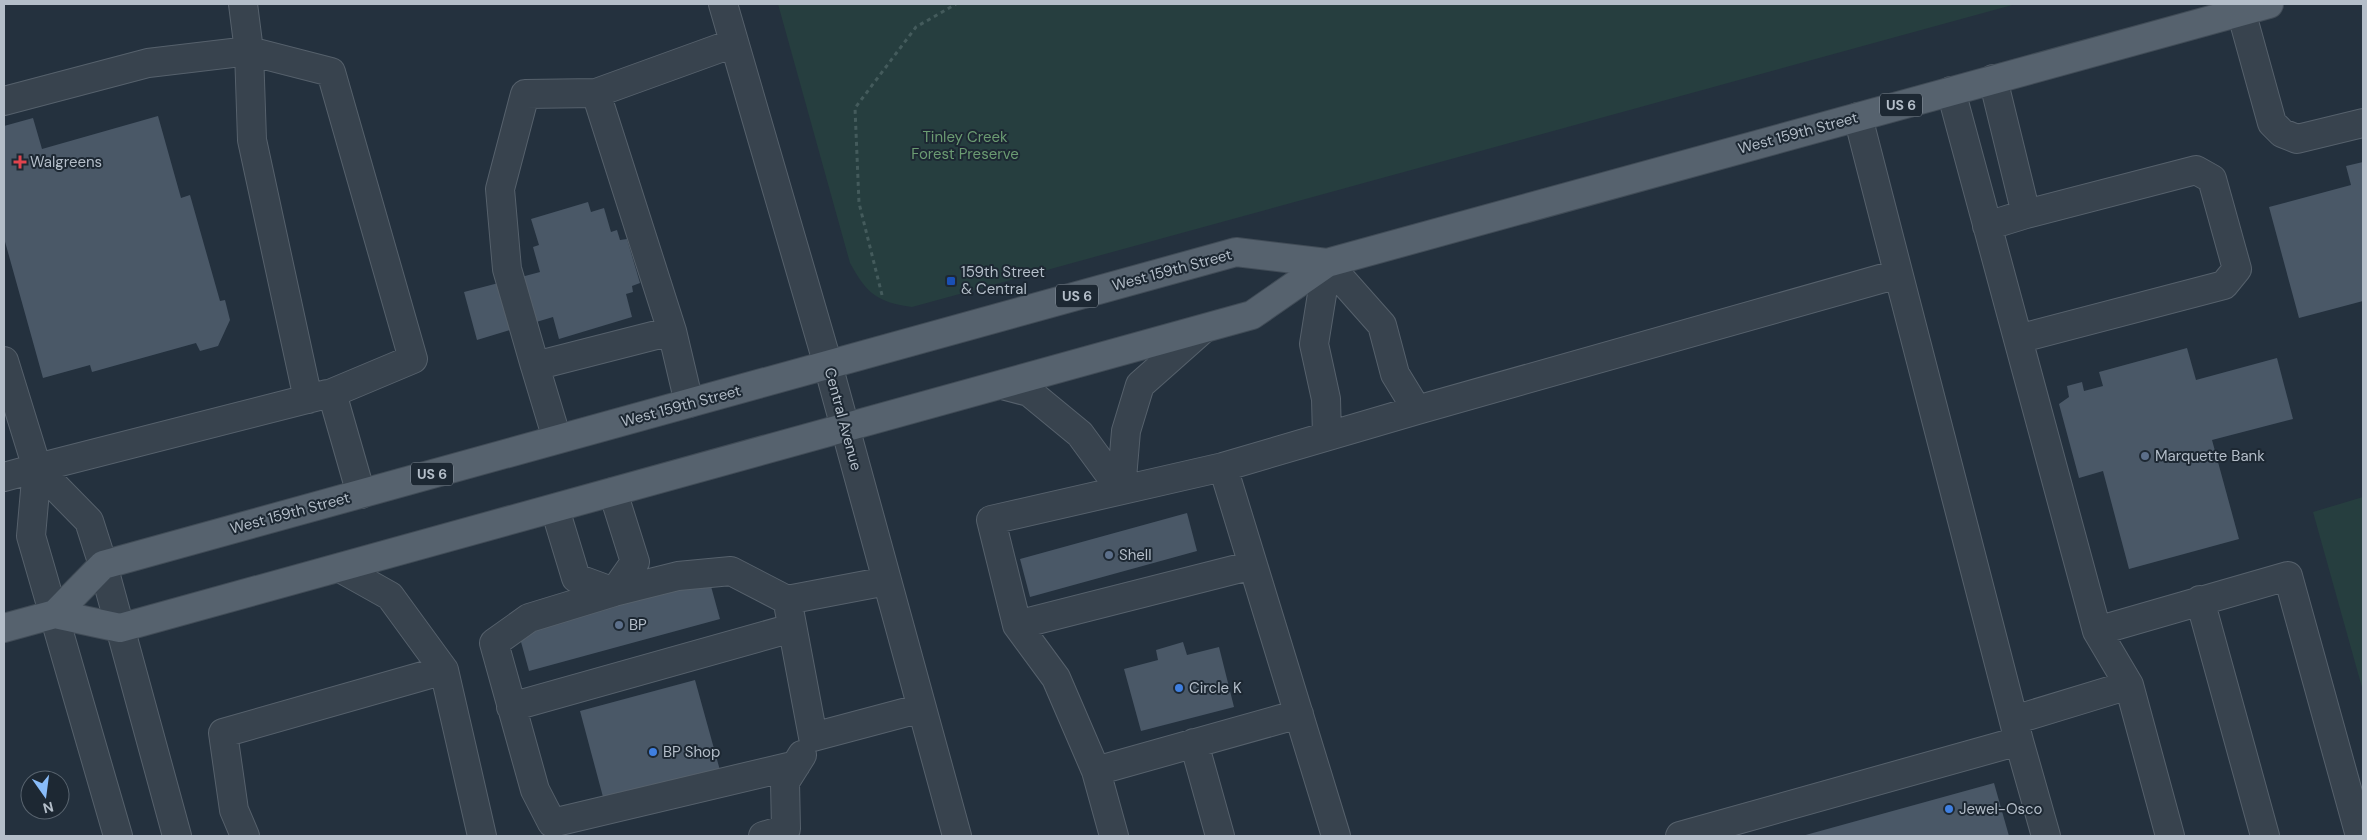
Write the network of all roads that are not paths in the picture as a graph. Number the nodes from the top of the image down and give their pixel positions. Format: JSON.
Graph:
{"nodes":[{"id":1,"x":243,"y":4,"type":"edge"},
{"id":2,"x":722,"y":4,"type":"edge"},
{"id":3,"x":2269,"y":4,"type":"edge"},
{"id":4,"x":2241,"y":11,"type":"junction"},
{"id":5,"x":734,"y":44,"type":"junction"},
{"id":6,"x":249,"y":51,"type":"junction"},
{"id":7,"x":1993,"y":79,"type":"junction"},
{"id":8,"x":1951,"y":91,"type":"junction"},
{"id":9,"x":596,"y":93,"type":"junction"},
{"id":10,"x":4,"y":100,"type":"edge"},
{"id":11,"x":1858,"y":117,"type":"junction"},
{"id":12,"x":2363,"y":123,"type":"edge"},
{"id":13,"x":2026,"y":214,"type":"junction"},
{"id":14,"x":1987,"y":226,"type":"junction"},
{"id":15,"x":1327,"y":263,"type":"junction"},
{"id":16,"x":1898,"y":274,"type":"junction"},
{"id":17,"x":1202,"y":330,"type":"junction"},
{"id":18,"x":672,"y":331,"type":"junction"},
{"id":19,"x":2018,"y":339,"type":"junction"},
{"id":20,"x":4,"y":361,"type":"edge"},
{"id":21,"x":828,"y":365,"type":"junction"},
{"id":22,"x":535,"y":366,"type":"junction"},
{"id":23,"x":1002,"y":385,"type":"junction"},
{"id":24,"x":320,"y":396,"type":"junction"},
{"id":25,"x":688,"y":403,"type":"junction"},
{"id":26,"x":1417,"y":410,"type":"junction"},
{"id":27,"x":845,"y":428,"type":"junction"},
{"id":28,"x":1327,"y":436,"type":"junction"},
{"id":29,"x":557,"y":439,"type":"junction"},
{"id":30,"x":1223,"y":467,"type":"junction"},
{"id":31,"x":37,"y":468,"type":"junction"},
{"id":32,"x":4,"y":477,"type":"edge"},
{"id":33,"x":1121,"y":490,"type":"junction"},
{"id":34,"x":613,"y":492,"type":"junction"},
{"id":35,"x":361,"y":494,"type":"junction"},
{"id":36,"x":555,"y":509,"type":"junction"},
{"id":37,"x":103,"y":565,"type":"junction"},
{"id":38,"x":1253,"y":565,"type":"junction"},
{"id":39,"x":340,"y":568,"type":"junction"},
{"id":40,"x":887,"y":581,"type":"junction"},
{"id":41,"x":614,"y":592,"type":"junction"},
{"id":42,"x":787,"y":600,"type":"junction"},
{"id":43,"x":2200,"y":600,"type":"junction"},
{"id":44,"x":55,"y":614,"type":"junction"},
{"id":45,"x":1017,"y":625,"type":"junction"},
{"id":46,"x":4,"y":628,"type":"edge"},
{"id":47,"x":120,"y":628,"type":"junction"},
{"id":48,"x":792,"y":628,"type":"junction"},
{"id":49,"x":2096,"y":631,"type":"junction"},
{"id":50,"x":444,"y":670,"type":"junction"},
{"id":51,"x":2128,"y":686,"type":"junction"},
{"id":52,"x":511,"y":707,"type":"junction"},
{"id":53,"x":922,"y":708,"type":"junction"},
{"id":54,"x":1299,"y":714,"type":"junction"},
{"id":55,"x":2017,"y":730,"type":"junction"},
{"id":56,"x":813,"y":737,"type":"junction"},
{"id":57,"x":1194,"y":743,"type":"junction"},
{"id":58,"x":796,"y":765,"type":"junction"},
{"id":59,"x":1096,"y":771,"type":"junction"},
{"id":60,"x":780,"y":834,"type":"edge"},
{"id":61,"x":478,"y":835,"type":"edge"},
{"id":62,"x":118,"y":836,"type":"edge"},
{"id":63,"x":177,"y":836,"type":"edge"},
{"id":64,"x":245,"y":836,"type":"edge"},
{"id":65,"x":957,"y":836,"type":"edge"},
{"id":66,"x":1114,"y":836,"type":"edge"},
{"id":67,"x":1220,"y":836,"type":"edge"},
{"id":68,"x":1336,"y":836,"type":"edge"},
{"id":69,"x":1680,"y":836,"type":"edge"},
{"id":70,"x":2046,"y":836,"type":"edge"},
{"id":71,"x":2170,"y":836,"type":"edge"},
{"id":72,"x":2265,"y":836,"type":"edge"},
{"id":73,"x":2360,"y":836,"type":"edge"}],
"edges":[{"from":1,"to":6,"type":"street"},
{"from":2,"to":5,"type":"street","name":"Central Avenue"},
{"from":3,"to":4,"type":"main road","name":"West 159th Street","number":"US 6"},
{"from":4,"to":7,"type":"main road","name":"West 159th Street","number":"US 6"},
{"from":4,"to":12,"type":"street"},
{"from":5,"to":9,"type":"street"},
{"from":5,"to":21,"type":"street","name":"Central Avenue"},
{"from":6,"to":10,"type":"street"},
{"from":6,"to":24,"type":"street"},
{"from":6,"to":24,"type":"street"},
{"from":7,"to":8,"type":"main road","name":"West 159th Street","number":"US 6"},
{"from":7,"to":13,"type":"street"},
{"from":8,"to":11,"type":"main road","name":"West 159th Street","number":"US 6"},
{"from":8,"to":14,"type":"street"},
{"from":9,"to":18,"type":"street"},
{"from":9,"to":22,"type":"street"},
{"from":11,"to":15,"type":"main road","name":"West 159th Street","number":"US 6"},
{"from":11,"to":16,"type":"street"},
{"from":13,"to":14,"type":"street"},
{"from":13,"to":19,"type":"street"},
{"from":14,"to":19,"type":"street"},
{"from":15,"to":17,"type":"main road","name":"West 159th Street","number":"US 6"},
{"from":15,"to":21,"type":"main road","name":"West 159th Street","number":"US 6"},
{"from":15,"to":26,"type":"street"},
{"from":15,"to":28,"type":"street"},
{"from":16,"to":26,"type":"street"},
{"from":16,"to":55,"type":"street"},
{"from":17,"to":23,"type":"main road","name":"West 159th Street","number":"US 6"},
{"from":17,"to":33,"type":"street"},
{"from":18,"to":22,"type":"street"},
{"from":18,"to":25,"type":"street"},
{"from":19,"to":49,"type":"street"},
{"from":20,"to":31,"type":"street"},
{"from":21,"to":25,"type":"main road","name":"West 159th Street","number":"US 6"},
{"from":21,"to":27,"type":"street","name":"Central Avenue"},
{"from":22,"to":29,"type":"street"},
{"from":23,"to":27,"type":"main road","name":"West 159th Street","number":"US 6"},
{"from":23,"to":33,"type":"street"},
{"from":24,"to":31,"type":"street"},
{"from":24,"to":35,"type":"street"},
{"from":25,"to":29,"type":"main road","name":"West 159th Street","number":"US 6"},
{"from":26,"to":28,"type":"street"},
{"from":27,"to":34,"type":"main road","name":"West 159th Street","number":"US 6"},
{"from":27,"to":40,"type":"street","name":"Central Avenue"},
{"from":28,"to":30,"type":"street"},
{"from":29,"to":35,"type":"main road","name":"West 159th Street","number":"US 6"},
{"from":30,"to":33,"type":"street"},
{"from":30,"to":38,"type":"street"},
{"from":31,"to":32,"type":"street"},
{"from":31,"to":37,"type":"street"},
{"from":31,"to":44,"type":"street"},
{"from":33,"to":45,"type":"street"},
{"from":34,"to":36,"type":"main road","name":"West 159th Street","number":"US 6"},
{"from":34,"to":41,"type":"street"},
{"from":35,"to":37,"type":"main road","name":"West 159th Street","number":"US 6"},
{"from":36,"to":39,"type":"main road","name":"West 159th Street","number":"US 6"},
{"from":36,"to":41,"type":"street"},
{"from":37,"to":44,"type":"main road"},
{"from":37,"to":47,"type":"street"},
{"from":38,"to":45,"type":"street"},
{"from":38,"to":54,"type":"street"},
{"from":39,"to":47,"type":"main road","name":"West 159th Street","number":"US 6"},
{"from":39,"to":50,"type":"street"},
{"from":40,"to":42,"type":"street"},
{"from":40,"to":53,"type":"street","name":"Central Avenue"},
{"from":41,"to":42,"type":"street"},
{"from":41,"to":52,"type":"street"},
{"from":42,"to":48,"type":"street"},
{"from":43,"to":49,"type":"street"},
{"from":43,"to":72,"type":"street"},
{"from":43,"to":73,"type":"street"},
{"from":44,"to":46,"type":"main road","name":"West 159th Street","number":"US 6"},
{"from":44,"to":47,"type":"main road","name":"West 159th Street","number":"US 6"},
{"from":44,"to":62,"type":"street"},
{"from":45,"to":59,"type":"street"},
{"from":47,"to":63,"type":"street"},
{"from":48,"to":52,"type":"street"},
{"from":48,"to":56,"type":"street"},
{"from":49,"to":51,"type":"street"},
{"from":50,"to":61,"type":"street"},
{"from":50,"to":64,"type":"street"},
{"from":51,"to":55,"type":"street"},
{"from":51,"to":71,"type":"street"},
{"from":52,"to":58,"type":"street"},
{"from":53,"to":56,"type":"street"},
{"from":53,"to":65,"type":"street","name":"Central Avenue"},
{"from":54,"to":57,"type":"street"},
{"from":54,"to":68,"type":"street"},
{"from":55,"to":69,"type":"street"},
{"from":55,"to":70,"type":"street"},
{"from":56,"to":58,"type":"street"},
{"from":57,"to":59,"type":"street"},
{"from":57,"to":67,"type":"street"},
{"from":58,"to":60,"type":"street"},
{"from":59,"to":66,"type":"street"}]}
